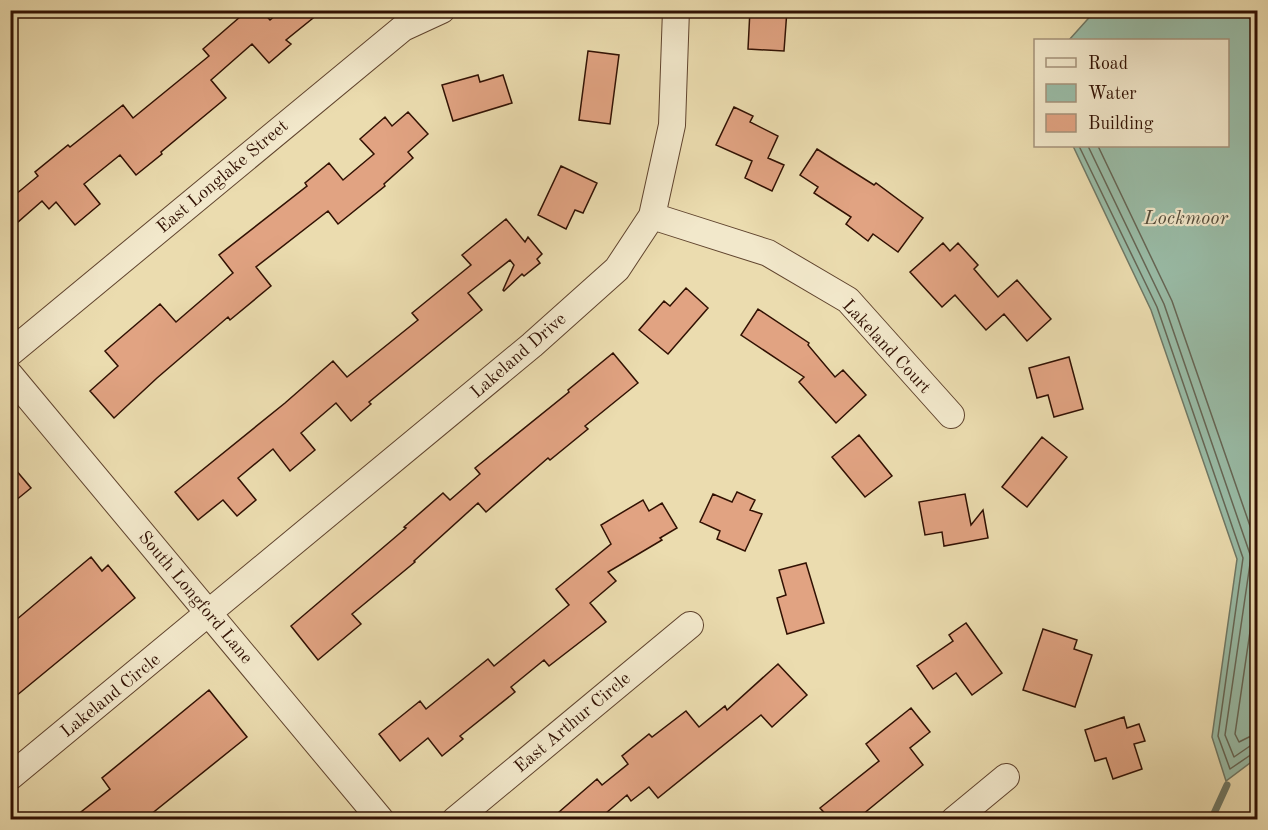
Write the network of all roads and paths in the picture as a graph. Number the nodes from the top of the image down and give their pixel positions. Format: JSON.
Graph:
{"nodes":[{"id":1,"x":442,"y":10,"type":"edge"},
{"id":2,"x":676,"y":10,"type":"edge"},
{"id":3,"x":652,"y":216,"type":"junction"},
{"id":4,"x":10,"y":353,"type":"edge"},
{"id":5,"x":10,"y":375,"type":"edge"},
{"id":6,"x":951,"y":415,"type":"dead end"},
{"id":7,"x":209,"y":613,"type":"junction"},
{"id":8,"x":690,"y":625,"type":"dead end"},
{"id":9,"x":10,"y":777,"type":"edge"},
{"id":10,"x":1006,"y":777,"type":"dead end"},
{"id":11,"x":381,"y":819,"type":"edge"},
{"id":12,"x":455,"y":819,"type":"edge"},
{"id":13,"x":954,"y":819,"type":"edge"}],
"edges":[{"from":1,"to":4,"type":"street","name":"East Longlake Street"},
{"from":2,"to":3,"type":"street","name":"Lakeland Drive"},
{"from":3,"to":6,"type":"street","name":"Lakeland Court"},
{"from":3,"to":7,"type":"street","name":"Lakeland Drive"},
{"from":5,"to":7,"type":"street","name":"South Longford Lane"},
{"from":7,"to":9,"type":"street","name":"Lakeland Circle"},
{"from":7,"to":11,"type":"street","name":"South Longford Lane"},
{"from":8,"to":12,"type":"street","name":"East Arthur Circle"},
{"from":10,"to":13,"type":"street"}]}
